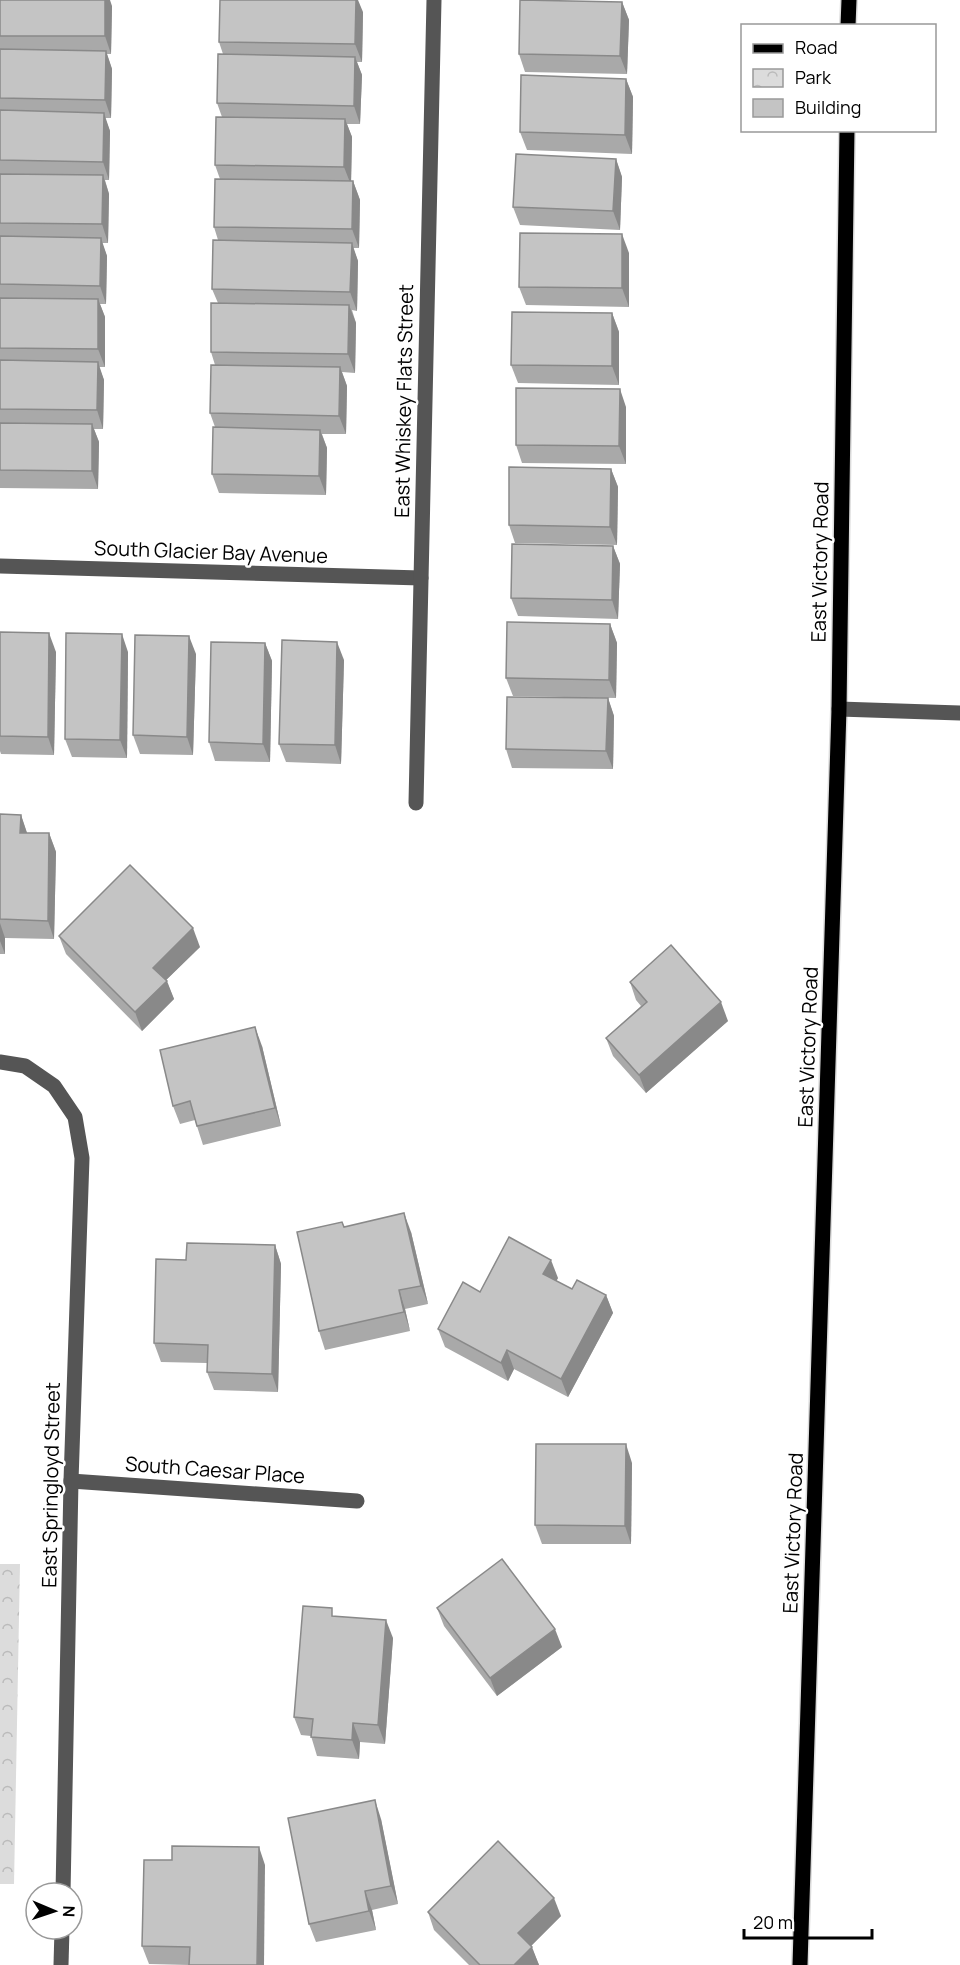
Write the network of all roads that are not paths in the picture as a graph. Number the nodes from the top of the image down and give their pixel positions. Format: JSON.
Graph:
{"nodes":[{"id":1,"x":434,"y":0,"type":"edge"},
{"id":2,"x":849,"y":0,"type":"edge"},
{"id":3,"x":848,"y":24,"type":"edge"},
{"id":4,"x":847,"y":132,"type":"edge"},
{"id":5,"x":0,"y":566,"type":"edge"},
{"id":6,"x":421,"y":578,"type":"junction"},
{"id":7,"x":839,"y":709,"type":"junction"},
{"id":8,"x":960,"y":713,"type":"edge"},
{"id":9,"x":416,"y":803,"type":"dead end"},
{"id":10,"x":0,"y":1062,"type":"edge"},
{"id":11,"x":71,"y":1481,"type":"junction"},
{"id":12,"x":357,"y":1501,"type":"dead end"},
{"id":13,"x":63,"y":1881,"type":"edge"},
{"id":14,"x":62,"y":1941,"type":"edge"},
{"id":15,"x":61,"y":1965,"type":"edge"},
{"id":16,"x":800,"y":1965,"type":"edge"}],
"edges":[{"from":1,"to":6,"type":"street","name":"East Whiskey Flats Street"},
{"from":2,"to":3,"type":"main road"},
{"from":4,"to":7,"type":"main road","name":"East Victory Road"},
{"from":5,"to":6,"type":"street","name":"South Glacier Bay Avenue"},
{"from":6,"to":9,"type":"street","name":"East Whiskey Flats Street"},
{"from":7,"to":8,"type":"street"},
{"from":7,"to":16,"type":"main road","name":"East Victory Road"},
{"from":10,"to":11,"type":"street","name":"East Springloyd Street"},
{"from":11,"to":12,"type":"street","name":"South Caesar Place"},
{"from":11,"to":13,"type":"street","name":"East Springloyd Street"},
{"from":14,"to":15,"type":"street"}]}
